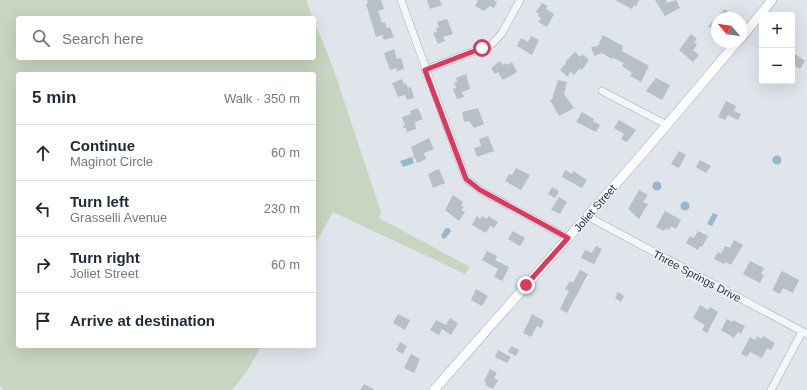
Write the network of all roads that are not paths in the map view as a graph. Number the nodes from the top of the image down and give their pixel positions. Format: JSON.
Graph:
{"nodes":[{"id":1,"x":401,"y":0,"type":"edge"},
{"id":2,"x":520,"y":0,"type":"edge"},
{"id":3,"x":772,"y":0,"type":"edge"},
{"id":4,"x":747,"y":31,"type":"edge"},
{"id":5,"x":732,"y":48,"type":"edge"},
{"id":6,"x":425,"y":70,"type":"junction"},
{"id":7,"x":602,"y":90,"type":"dead end"},
{"id":8,"x":667,"y":126,"type":"junction"},
{"id":9,"x":587,"y":216,"type":"junction"},
{"id":10,"x":568,"y":238,"type":"junction"},
{"id":11,"x":804,"y":333,"type":"edge"},
{"id":12,"x":434,"y":390,"type":"edge"},
{"id":13,"x":771,"y":390,"type":"edge"}],
"edges":[{"from":1,"to":6,"type":"street"},
{"from":2,"to":6,"type":"street"},
{"from":3,"to":4,"type":"street"},
{"from":5,"to":8,"type":"street","name":"Joliet Street"},
{"from":6,"to":10,"type":"street"},
{"from":7,"to":8,"type":"street"},
{"from":8,"to":9,"type":"street","name":"Joliet Street"},
{"from":9,"to":10,"type":"street","name":"Joliet Street"},
{"from":9,"to":11,"type":"street","name":"Three Springs Drive"},
{"from":10,"to":12,"type":"street","name":"Joliet Street"},
{"from":11,"to":13,"type":"street"}]}
